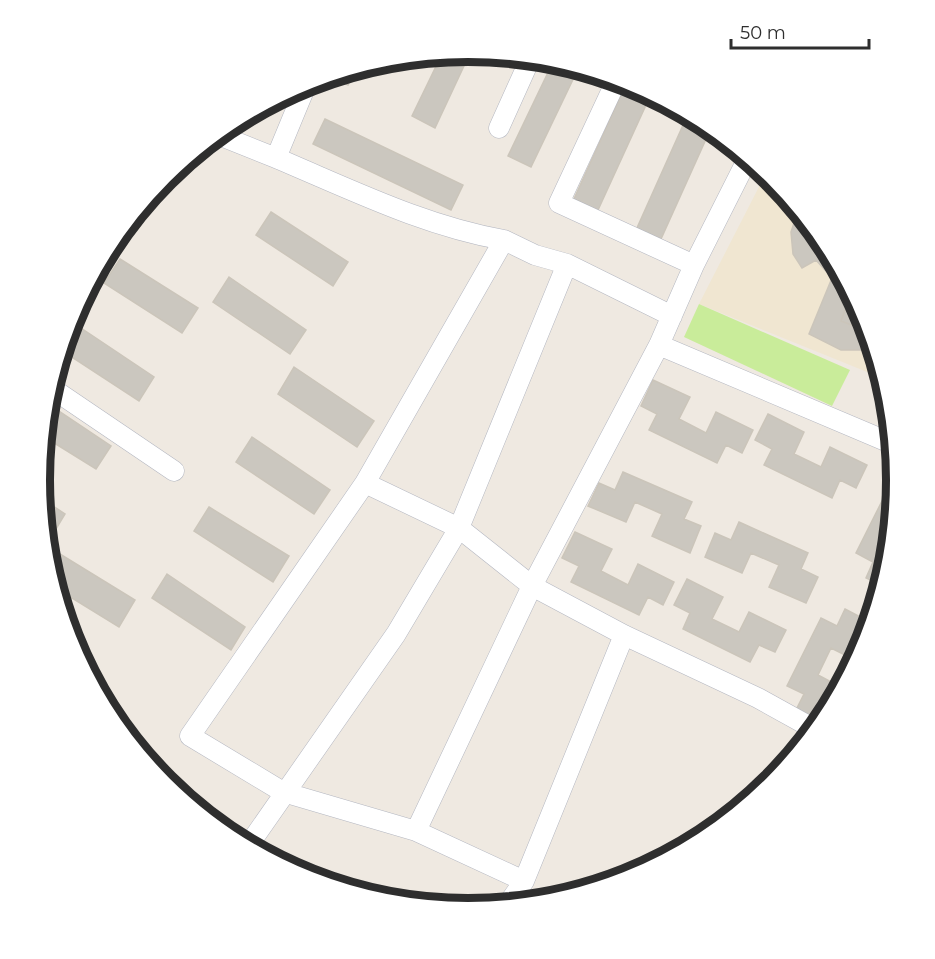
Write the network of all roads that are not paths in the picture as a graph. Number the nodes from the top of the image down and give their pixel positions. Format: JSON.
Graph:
{"nodes":[{"id":1,"x":527,"y":66,"type":"edge"},
{"id":2,"x":614,"y":88,"type":"edge"},
{"id":3,"x":301,"y":96,"type":"edge"},
{"id":4,"x":499,"y":128,"type":"dead end"},
{"id":5,"x":226,"y":138,"type":"edge"},
{"id":6,"x":276,"y":158,"type":"junction"},
{"id":7,"x":744,"y":166,"type":"edge"},
{"id":8,"x":504,"y":240,"type":"junction"},
{"id":9,"x":567,"y":264,"type":"junction"},
{"id":10,"x":694,"y":265,"type":"junction"},
{"id":11,"x":672,"y":316,"type":"junction"},
{"id":12,"x":659,"y":345,"type":"junction"},
{"id":13,"x":59,"y":393,"type":"edge"},
{"id":14,"x":884,"y":440,"type":"edge"},
{"id":15,"x":174,"y":471,"type":"dead end"},
{"id":16,"x":365,"y":483,"type":"junction"},
{"id":17,"x":459,"y":528,"type":"junction"},
{"id":18,"x":532,"y":586,"type":"junction"},
{"id":19,"x":624,"y":635,"type":"junction"},
{"id":20,"x":806,"y":725,"type":"edge"},
{"id":21,"x":283,"y":792,"type":"junction"},
{"id":22,"x":416,"y":831,"type":"junction"},
{"id":23,"x":253,"y":838,"type":"edge"},
{"id":24,"x":524,"y":881,"type":"junction"},
{"id":25,"x":514,"y":895,"type":"edge"}],
"edges":[{"from":1,"to":4,"type":"street"},
{"from":2,"to":10,"type":"street"},
{"from":3,"to":6,"type":"street"},
{"from":5,"to":6,"type":"street"},
{"from":6,"to":8,"type":"street"},
{"from":7,"to":10,"type":"street"},
{"from":8,"to":9,"type":"street"},
{"from":8,"to":16,"type":"street"},
{"from":9,"to":11,"type":"street"},
{"from":9,"to":17,"type":"street"},
{"from":10,"to":11,"type":"street"},
{"from":11,"to":12,"type":"street"},
{"from":12,"to":14,"type":"street"},
{"from":12,"to":18,"type":"street"},
{"from":13,"to":15,"type":"street"},
{"from":16,"to":17,"type":"street"},
{"from":16,"to":21,"type":"street"},
{"from":17,"to":18,"type":"street"},
{"from":17,"to":21,"type":"street"},
{"from":18,"to":19,"type":"street"},
{"from":18,"to":22,"type":"street"},
{"from":19,"to":20,"type":"street"},
{"from":19,"to":24,"type":"street"},
{"from":21,"to":22,"type":"street"},
{"from":21,"to":23,"type":"street"},
{"from":22,"to":24,"type":"street"},
{"from":24,"to":25,"type":"street"}]}
